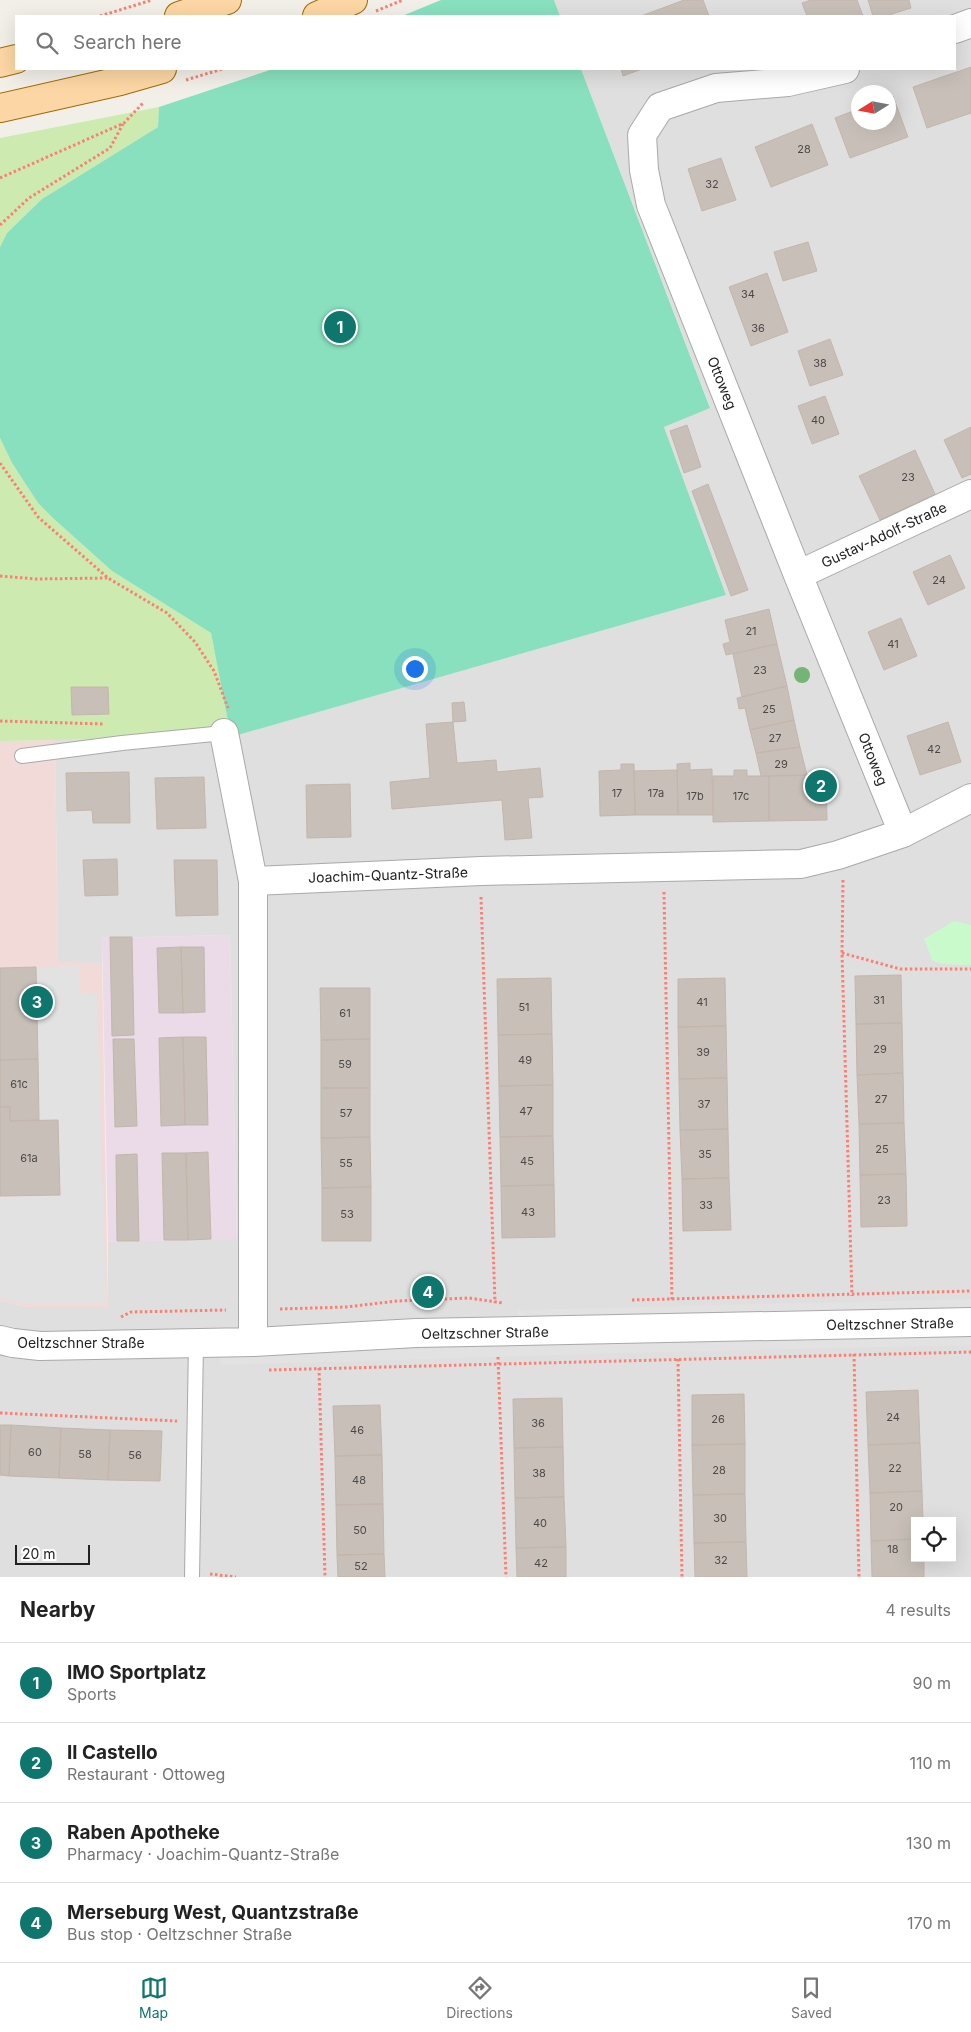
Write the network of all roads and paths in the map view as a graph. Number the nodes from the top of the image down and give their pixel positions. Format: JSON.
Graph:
{"nodes":[{"id":1,"x":152,"y":0,"type":"edge"},
{"id":2,"x":227,"y":0,"type":"edge"},
{"id":3,"x":404,"y":0,"type":"edge"},
{"id":4,"x":363,"y":6,"type":"edge"},
{"id":5,"x":103,"y":15,"type":"edge"},
{"id":6,"x":183,"y":15,"type":"edge"},
{"id":7,"x":322,"y":15,"type":"edge"},
{"id":8,"x":971,"y":23,"type":"edge"},
{"id":9,"x":956,"y":29,"type":"edge"},
{"id":10,"x":15,"y":59,"type":"edge"},
{"id":11,"x":0,"y":63,"type":"edge"},
{"id":12,"x":214,"y":70,"type":"edge"},
{"id":13,"x":841,"y":70,"type":"edge"},
{"id":14,"x":173,"y":75,"type":"edge"},
{"id":15,"x":150,"y":96,"type":"dead end"},
{"id":16,"x":0,"y":108,"type":"edge"},
{"id":17,"x":124,"y":123,"type":"junction"},
{"id":18,"x":0,"y":178,"type":"edge"},
{"id":19,"x":0,"y":225,"type":"edge"},
{"id":20,"x":0,"y":463,"type":"edge"},
{"id":21,"x":971,"y":494,"type":"edge"},
{"id":22,"x":798,"y":575,"type":"junction"},
{"id":23,"x":0,"y":576,"type":"edge"},
{"id":24,"x":108,"y":578,"type":"junction"},
{"id":25,"x":0,"y":722,"type":"edge"},
{"id":26,"x":224,"y":732,"type":"junction"},
{"id":27,"x":122,"y":743,"type":"junction"},
{"id":28,"x":22,"y":756,"type":"dead end"},
{"id":29,"x":971,"y":798,"type":"edge"},
{"id":30,"x":903,"y":833,"type":"junction"},
{"id":31,"x":838,"y":854,"type":"junction"},
{"id":32,"x":663,"y":867,"type":"junction"},
{"id":33,"x":481,"y":871,"type":"junction"},
{"id":34,"x":253,"y":881,"type":"junction"},
{"id":35,"x":842,"y":953,"type":"junction"},
{"id":36,"x":971,"y":969,"type":"edge"},
{"id":37,"x":971,"y":1322,"type":"edge"},
{"id":38,"x":853,"y":1324,"type":"junction"},
{"id":39,"x":675,"y":1330,"type":"junction"},
{"id":40,"x":497,"y":1333,"type":"junction"},
{"id":41,"x":318,"y":1339,"type":"junction"},
{"id":42,"x":0,"y":1340,"type":"edge"},
{"id":43,"x":254,"y":1342,"type":"junction"},
{"id":44,"x":196,"y":1343,"type":"junction"},
{"id":45,"x":971,"y":1352,"type":"edge"},
{"id":46,"x":854,"y":1356,"type":"junction"},
{"id":47,"x":678,"y":1359,"type":"junction"},
{"id":48,"x":498,"y":1364,"type":"junction"},
{"id":49,"x":319,"y":1368,"type":"junction"},
{"id":50,"x":262,"y":1370,"type":"dead end"},
{"id":51,"x":0,"y":1413,"type":"edge"},
{"id":52,"x":195,"y":1422,"type":"junction"},
{"id":53,"x":192,"y":1577,"type":"edge"},
{"id":54,"x":325,"y":1577,"type":"edge"},
{"id":55,"x":506,"y":1577,"type":"edge"},
{"id":56,"x":682,"y":1577,"type":"edge"},
{"id":57,"x":859,"y":1577,"type":"edge"}],
"edges":[{"from":1,"to":5,"type":"path"},
{"from":2,"to":6,"type":"main road"},
{"from":3,"to":4,"type":"path"},
{"from":4,"to":7,"type":"main road"},
{"from":8,"to":9,"type":"street"},
{"from":10,"to":11,"type":"main road"},
{"from":12,"to":14,"type":"path"},
{"from":13,"to":22,"type":"street","name":"Ottoweg"},
{"from":14,"to":16,"type":"main road"},
{"from":15,"to":17,"type":"path"},
{"from":17,"to":18,"type":"path"},
{"from":17,"to":19,"type":"path"},
{"from":20,"to":24,"type":"path"},
{"from":21,"to":22,"type":"street","name":"Gustav-Adolf-Straße"},
{"from":22,"to":30,"type":"street","name":"Ottoweg"},
{"from":23,"to":24,"type":"path"},
{"from":24,"to":26,"type":"path"},
{"from":25,"to":27,"type":"path"},
{"from":26,"to":27,"type":"lane"},
{"from":26,"to":34,"type":"street"},
{"from":27,"to":28,"type":"lane"},
{"from":29,"to":30,"type":"street","name":"Joachim-Quantz-Straße"},
{"from":30,"to":31,"type":"street","name":"Joachim-Quantz-Straße"},
{"from":31,"to":32,"type":"street","name":"Joachim-Quantz-Straße"},
{"from":31,"to":35,"type":"path"},
{"from":32,"to":33,"type":"street","name":"Joachim-Quantz-Straße"},
{"from":32,"to":39,"type":"path"},
{"from":33,"to":34,"type":"street","name":"Joachim-Quantz-Straße"},
{"from":33,"to":40,"type":"path"},
{"from":34,"to":43,"type":"street"},
{"from":35,"to":36,"type":"path"},
{"from":35,"to":38,"type":"path"},
{"from":37,"to":38,"type":"street","name":"Oeltzschner Straße"},
{"from":38,"to":39,"type":"street","name":"Oeltzschner Straße"},
{"from":38,"to":46,"type":"path"},
{"from":39,"to":40,"type":"street","name":"Oeltzschner Straße"},
{"from":39,"to":47,"type":"path"},
{"from":40,"to":41,"type":"street","name":"Oeltzschner Straße"},
{"from":40,"to":48,"type":"path"},
{"from":41,"to":43,"type":"street","name":"Oeltzschner Straße"},
{"from":41,"to":49,"type":"path"},
{"from":42,"to":44,"type":"street","name":"Oeltzschner Straße"},
{"from":43,"to":44,"type":"street","name":"Oeltzschner Straße"},
{"from":44,"to":52,"type":"lane"},
{"from":45,"to":46,"type":"path"},
{"from":46,"to":47,"type":"path"},
{"from":46,"to":57,"type":"path"},
{"from":47,"to":48,"type":"path"},
{"from":47,"to":56,"type":"path"},
{"from":48,"to":49,"type":"path"},
{"from":48,"to":55,"type":"path"},
{"from":49,"to":50,"type":"path"},
{"from":49,"to":54,"type":"path"},
{"from":51,"to":52,"type":"path"},
{"from":52,"to":53,"type":"lane"}]}
